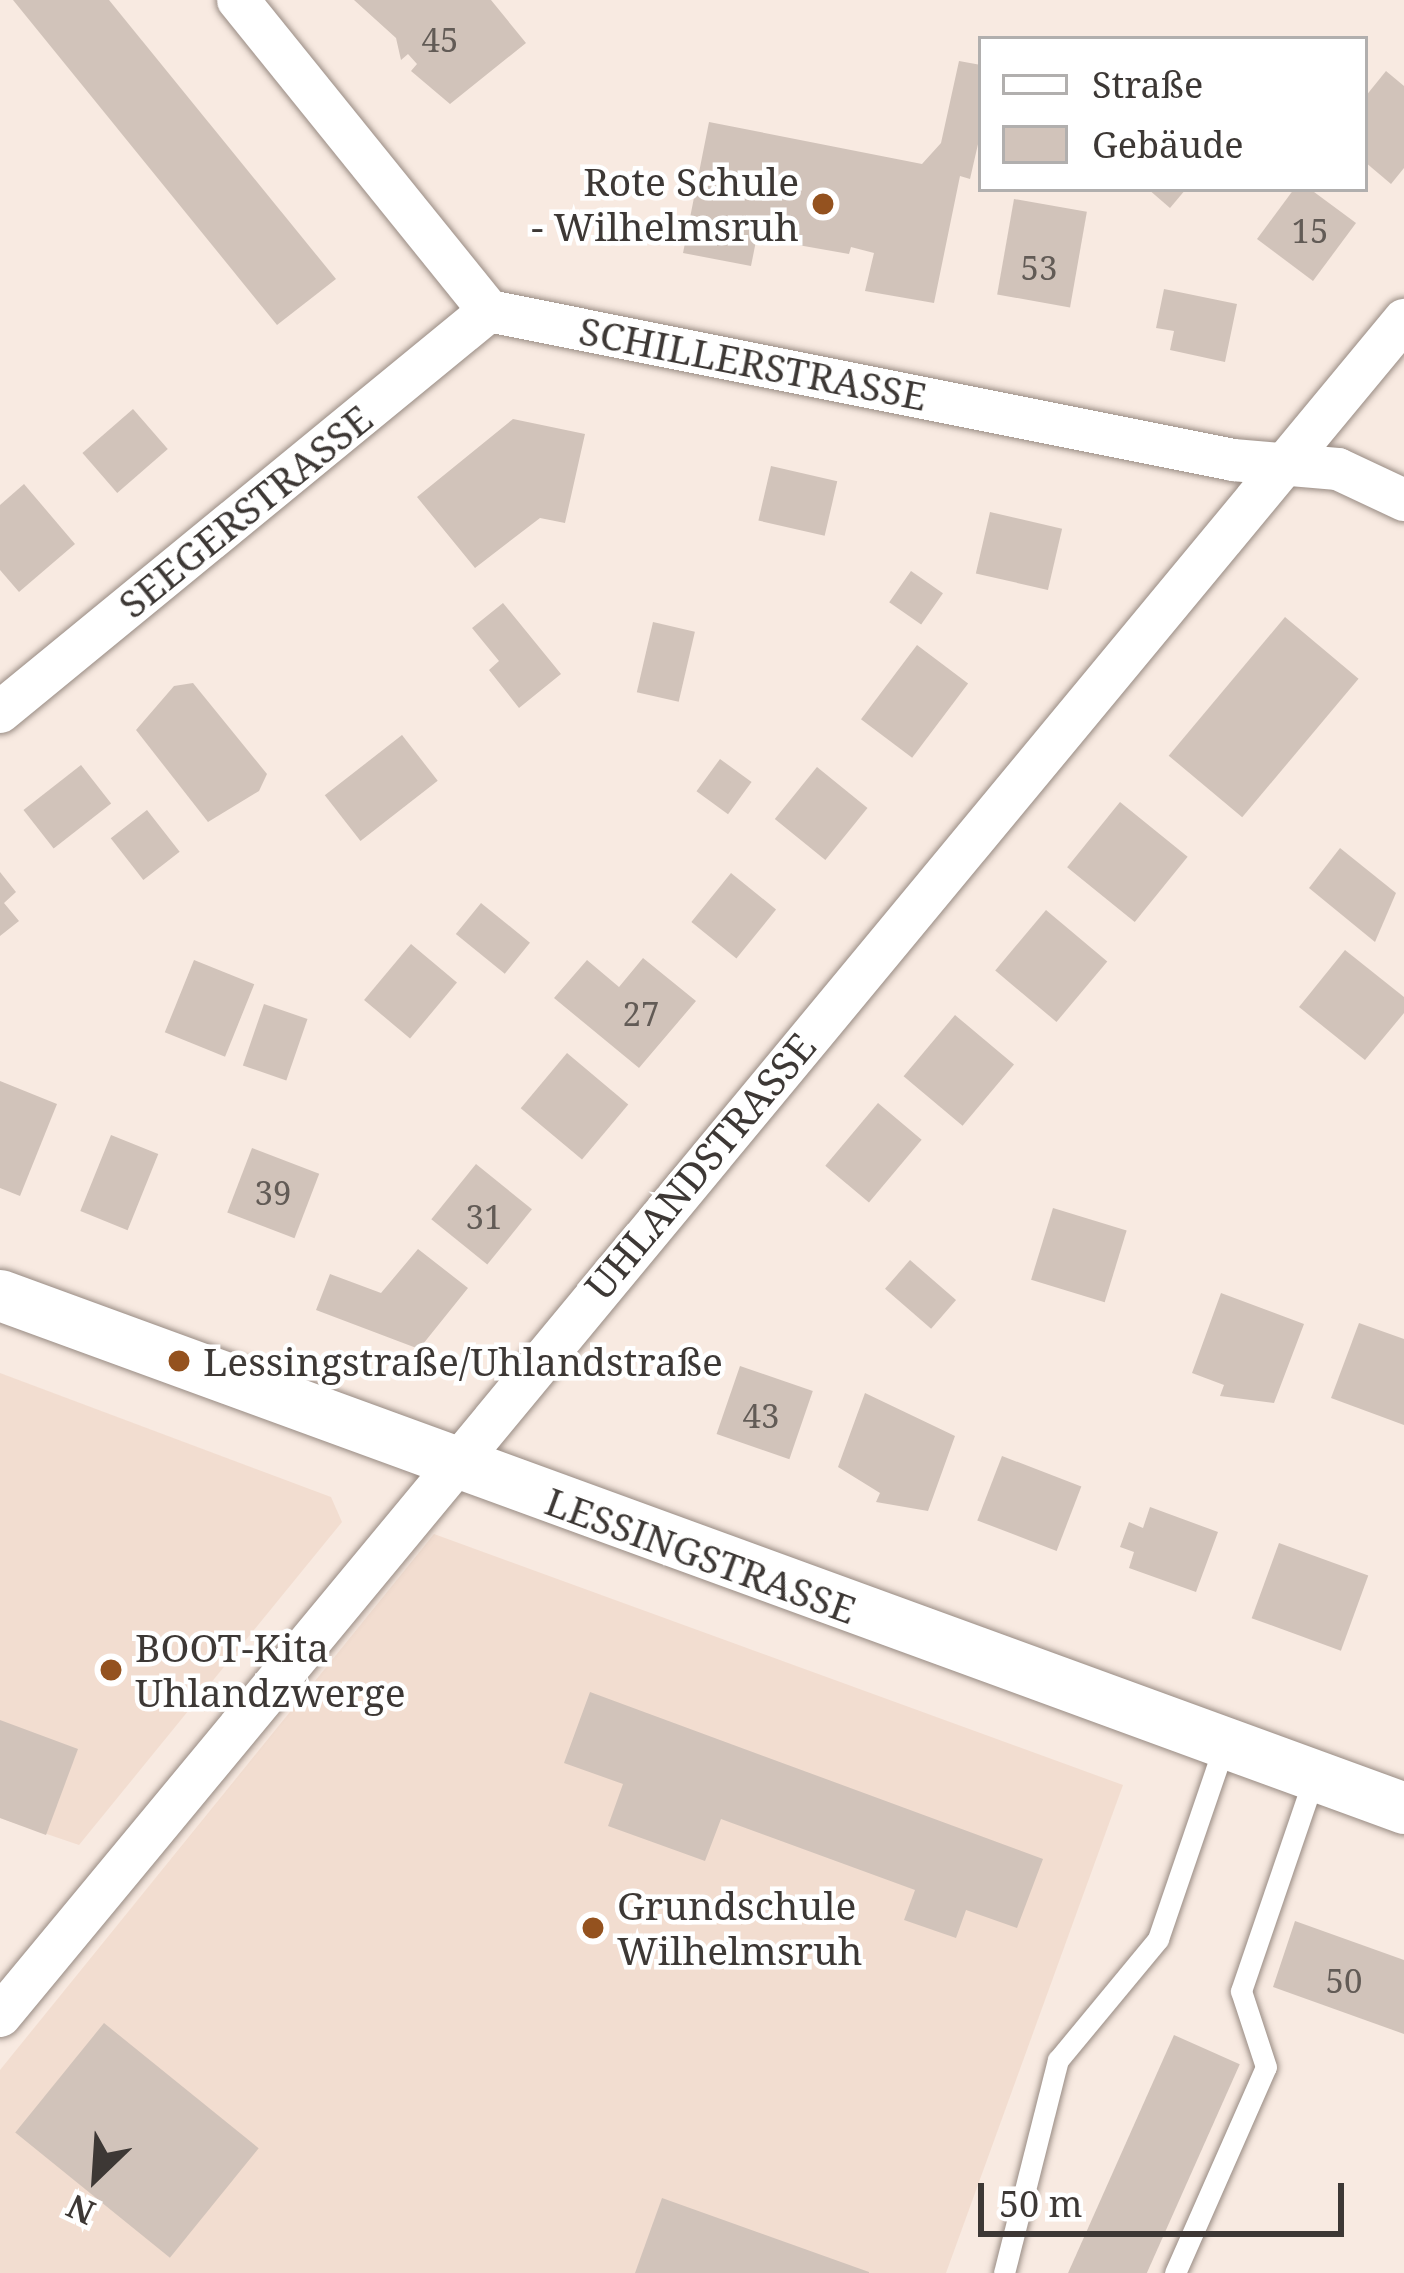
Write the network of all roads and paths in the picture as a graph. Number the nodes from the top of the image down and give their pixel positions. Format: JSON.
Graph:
{"nodes":[{"id":1,"x":238,"y":0,"type":"edge"},
{"id":2,"x":489,"y":310,"type":"junction"},
{"id":3,"x":1404,"y":320,"type":"edge"},
{"id":4,"x":1285,"y":463,"type":"junction"},
{"id":5,"x":1404,"y":500,"type":"edge"},
{"id":6,"x":0,"y":712,"type":"edge"},
{"id":7,"x":0,"y":1295,"type":"edge"},
{"id":8,"x":449,"y":1466,"type":"junction"},
{"id":9,"x":1225,"y":1743,"type":"junction"},
{"id":10,"x":1315,"y":1775,"type":"junction"},
{"id":11,"x":1404,"y":1808,"type":"edge"},
{"id":12,"x":0,"y":2016,"type":"edge"},
{"id":13,"x":1004,"y":2273,"type":"edge"},
{"id":14,"x":1175,"y":2273,"type":"edge"}],
"edges":[{"from":1,"to":2,"type":"street"},
{"from":2,"to":4,"type":"street","name":"SCHILLERSTRASSE"},
{"from":2,"to":6,"type":"street","name":"SEEGERSTRASSE"},
{"from":3,"to":4,"type":"street","name":"UHLANDSTRASSE"},
{"from":4,"to":5,"type":"street","name":"SCHILLERSTRASSE"},
{"from":4,"to":8,"type":"street","name":"UHLANDSTRASSE"},
{"from":7,"to":8,"type":"street","name":"LESSINGSTRASSE"},
{"from":8,"to":9,"type":"street","name":"LESSINGSTRASSE"},
{"from":8,"to":12,"type":"street","name":"UHLANDSTRASSE"},
{"from":9,"to":10,"type":"street","name":"LESSINGSTRASSE"},
{"from":9,"to":13,"type":"lane"},
{"from":10,"to":11,"type":"street","name":"LESSINGSTRASSE"},
{"from":10,"to":14,"type":"lane"}]}
